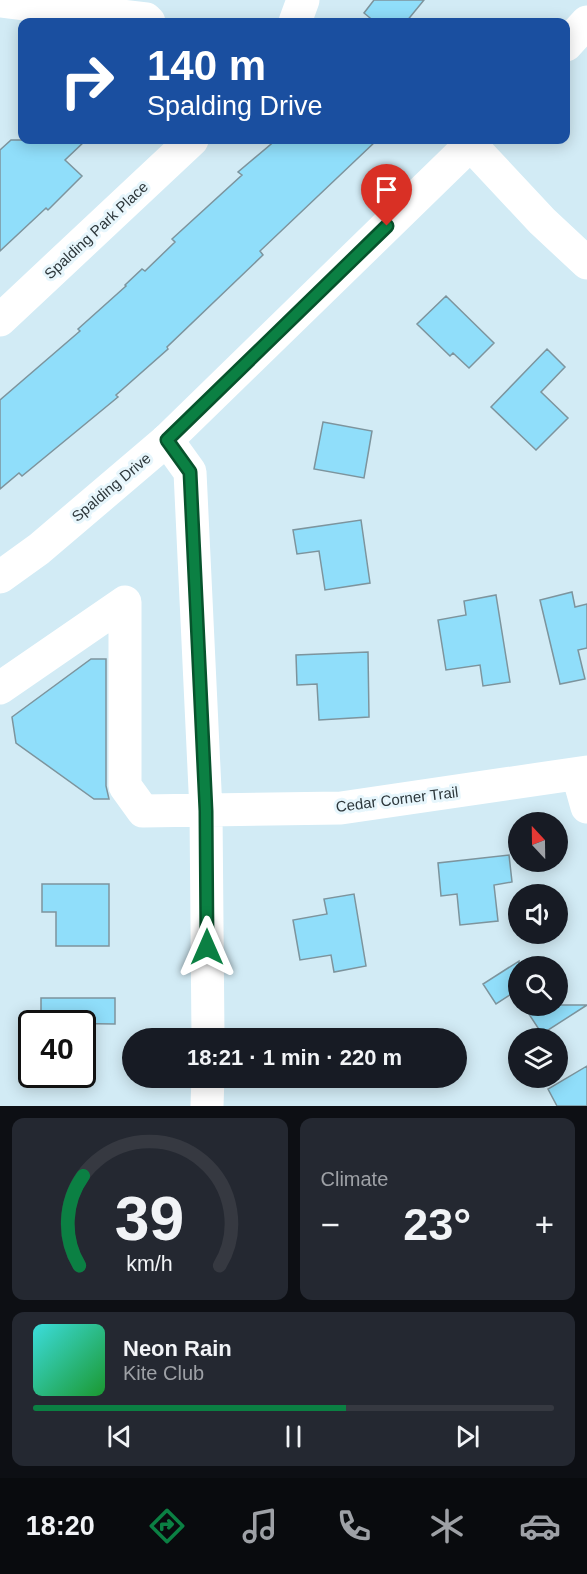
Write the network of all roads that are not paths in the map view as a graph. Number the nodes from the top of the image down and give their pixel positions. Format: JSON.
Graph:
{"nodes":[{"id":1,"x":303,"y":0,"type":"edge"},
{"id":2,"x":0,"y":1,"type":"edge"},
{"id":3,"x":138,"y":18,"type":"edge"},
{"id":4,"x":296,"y":18,"type":"edge"},
{"id":5,"x":587,"y":22,"type":"edge"},
{"id":6,"x":570,"y":41,"type":"edge"},
{"id":7,"x":188,"y":144,"type":"edge"},
{"id":8,"x":470,"y":144,"type":"edge"},
{"id":9,"x":474,"y":144,"type":"edge"},
{"id":10,"x":587,"y":263,"type":"edge"},
{"id":11,"x":0,"y":320,"type":"edge"},
{"id":12,"x":167,"y":440,"type":"junction"},
{"id":13,"x":0,"y":577,"type":"edge"},
{"id":14,"x":0,"y":688,"type":"edge"},
{"id":15,"x":583,"y":774,"type":"edge"},
{"id":16,"x":587,"y":807,"type":"edge"},
{"id":17,"x":206,"y":811,"type":"junction"},
{"id":18,"x":208,"y":1028,"type":"edge"},
{"id":19,"x":208,"y":1088,"type":"edge"},
{"id":20,"x":207,"y":1106,"type":"edge"}],
"edges":[{"from":1,"to":4,"type":"street"},
{"from":2,"to":3,"type":"street"},
{"from":5,"to":6,"type":"street"},
{"from":7,"to":11,"type":"street","name":"Spalding Park Place"},
{"from":8,"to":12,"type":"street","name":"Spalding Drive"},
{"from":9,"to":10,"type":"street"},
{"from":12,"to":13,"type":"street","name":"Spalding Drive"},
{"from":12,"to":17,"type":"street"},
{"from":14,"to":17,"type":"street","name":"Cedar Corner Trail"},
{"from":15,"to":16,"type":"street"},
{"from":15,"to":17,"type":"street","name":"Cedar Corner Trail"},
{"from":17,"to":18,"type":"street"},
{"from":19,"to":20,"type":"street"}]}
